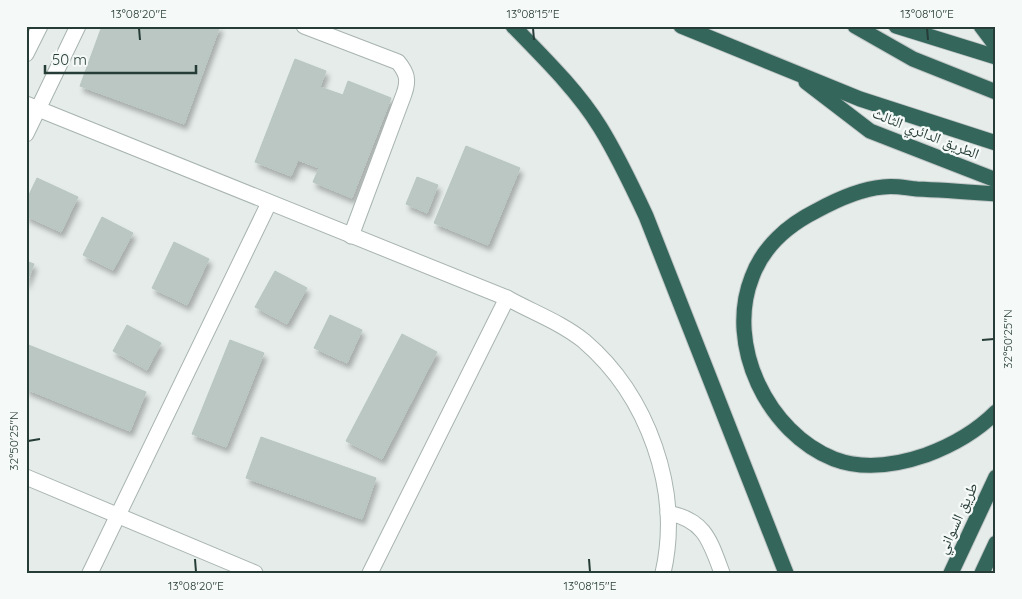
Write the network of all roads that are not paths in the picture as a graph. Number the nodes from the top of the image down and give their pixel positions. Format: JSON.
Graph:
{"nodes":[{"id":1,"x":40,"y":26,"type":"edge"},
{"id":2,"x":78,"y":26,"type":"edge"},
{"id":3,"x":304,"y":26,"type":"edge"},
{"id":4,"x":513,"y":26,"type":"edge"},
{"id":5,"x":681,"y":26,"type":"edge"},
{"id":6,"x":855,"y":26,"type":"edge"},
{"id":7,"x":896,"y":26,"type":"edge"},
{"id":8,"x":980,"y":26,"type":"edge"},
{"id":9,"x":996,"y":46,"type":"edge"},
{"id":10,"x":26,"y":54,"type":"edge"},
{"id":11,"x":996,"y":57,"type":"edge"},
{"id":12,"x":799,"y":76,"type":"junction"},
{"id":13,"x":996,"y":92,"type":"edge"},
{"id":14,"x":33,"y":106,"type":"edge"},
{"id":15,"x":26,"y":134,"type":"edge"},
{"id":16,"x":996,"y":142,"type":"edge"},
{"id":17,"x":996,"y":180,"type":"edge"},
{"id":18,"x":996,"y":194,"type":"edge"},
{"id":19,"x":269,"y":203,"type":"junction"},
{"id":20,"x":351,"y":236,"type":"junction"},
{"id":21,"x":507,"y":298,"type":"junction"},
{"id":22,"x":996,"y":412,"type":"edge"},
{"id":23,"x":26,"y":477,"type":"edge"},
{"id":24,"x":996,"y":477,"type":"edge"},
{"id":25,"x":668,"y":514,"type":"junction"},
{"id":26,"x":118,"y":516,"type":"junction"},
{"id":27,"x":996,"y":543,"type":"edge"},
{"id":28,"x":90,"y":573,"type":"edge"},
{"id":29,"x":255,"y":573,"type":"edge"},
{"id":30,"x":370,"y":573,"type":"edge"},
{"id":31,"x":663,"y":573,"type":"edge"},
{"id":32,"x":722,"y":573,"type":"edge"},
{"id":33,"x":786,"y":573,"type":"edge"},
{"id":34,"x":951,"y":573,"type":"edge"},
{"id":35,"x":982,"y":573,"type":"edge"}],
"edges":[{"from":1,"to":10,"type":"street"},
{"from":2,"to":14,"type":"street"},
{"from":3,"to":20,"type":"street"},
{"from":4,"to":33,"type":"highway"},
{"from":5,"to":12,"type":"highway","name":"الطريق الدائري الثالث"},
{"from":6,"to":13,"type":"highway"},
{"from":7,"to":11,"type":"highway"},
{"from":8,"to":9,"type":"highway"},
{"from":12,"to":16,"type":"highway","name":"الطريق الدائري الثالث"},
{"from":12,"to":17,"type":"highway","name":"الطريق الدائري الثالث"},
{"from":14,"to":15,"type":"street"},
{"from":14,"to":19,"type":"street"},
{"from":18,"to":22,"type":"highway"},
{"from":19,"to":20,"type":"street"},
{"from":19,"to":26,"type":"street"},
{"from":20,"to":21,"type":"street"},
{"from":21,"to":25,"type":"street"},
{"from":21,"to":30,"type":"street"},
{"from":23,"to":26,"type":"street"},
{"from":24,"to":34,"type":"highway","name":"طريق السواني"},
{"from":25,"to":31,"type":"street"},
{"from":25,"to":32,"type":"street"},
{"from":26,"to":28,"type":"street"},
{"from":26,"to":29,"type":"street"},
{"from":27,"to":35,"type":"highway"}]}
